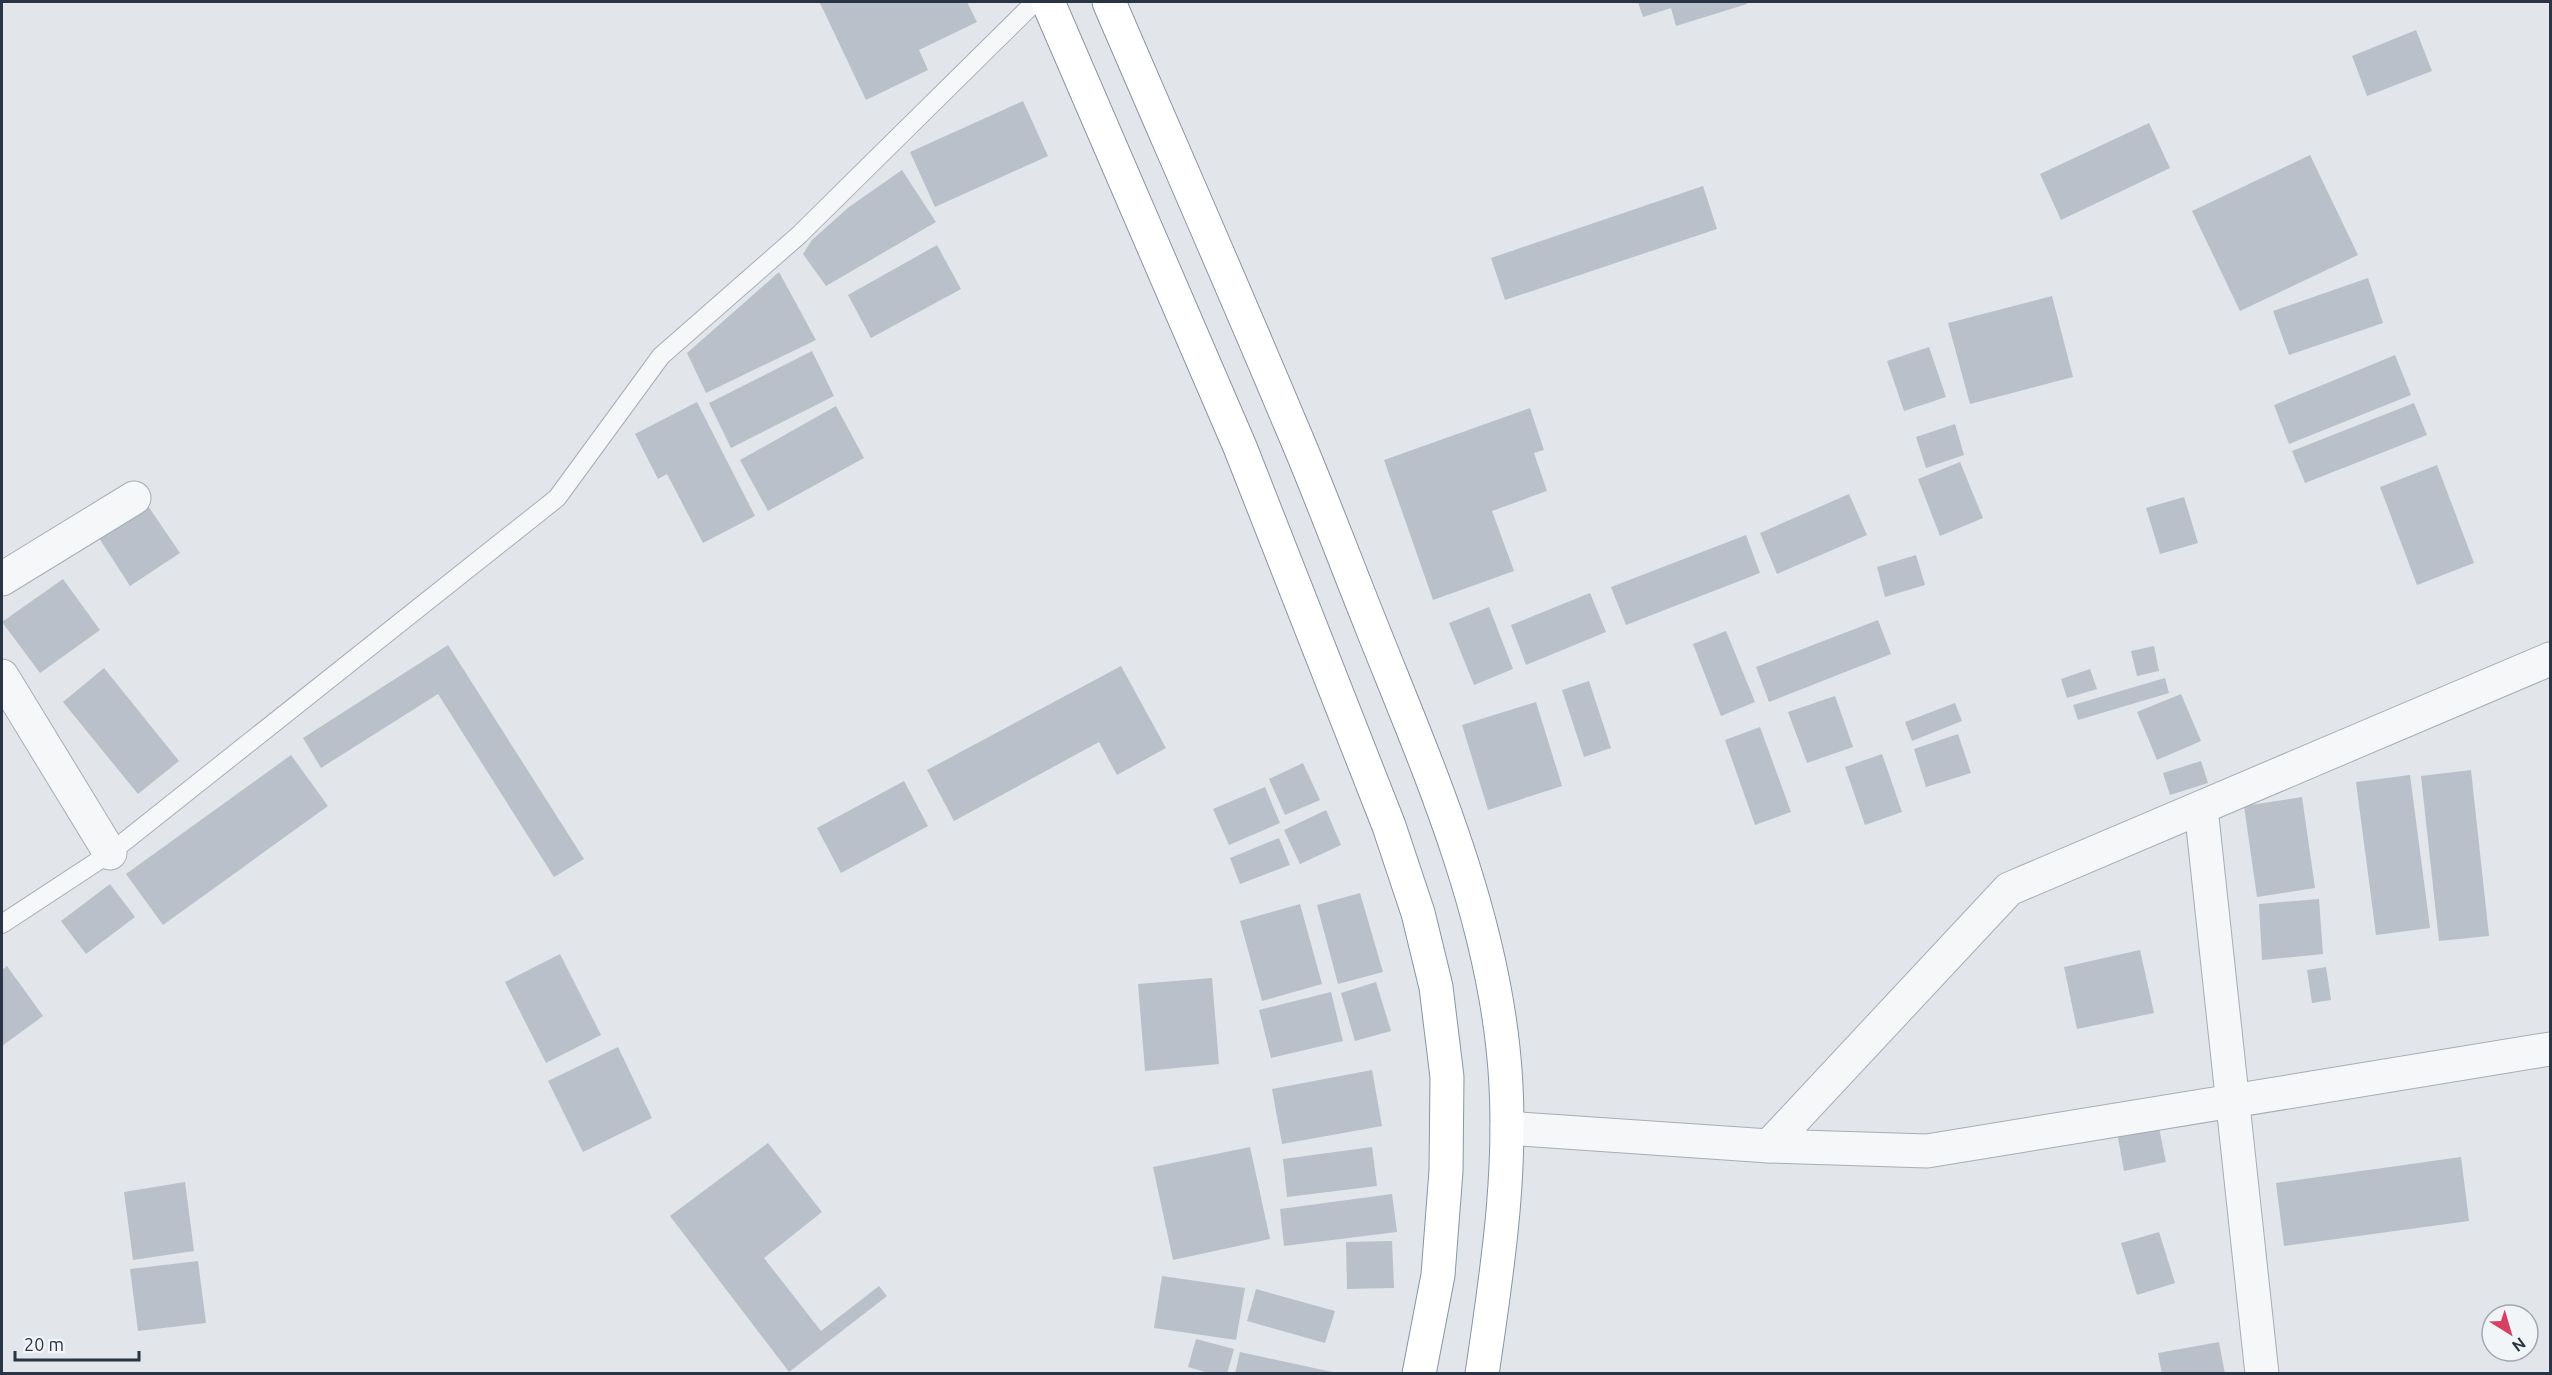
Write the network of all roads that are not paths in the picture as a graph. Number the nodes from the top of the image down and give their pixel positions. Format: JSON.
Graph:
{"nodes":[{"id":1,"x":1035,"y":2,"type":"edge"},
{"id":2,"x":1048,"y":2,"type":"edge"},
{"id":3,"x":1109,"y":2,"type":"edge"},
{"id":4,"x":134,"y":498,"type":"dead end"},
{"id":5,"x":2,"y":579,"type":"edge"},
{"id":6,"x":2550,"y":659,"type":"edge"},
{"id":7,"x":2,"y":676,"type":"edge"},
{"id":8,"x":2201,"y":808,"type":"junction"},
{"id":9,"x":110,"y":853,"type":"junction"},
{"id":10,"x":2,"y":924,"type":"edge"},
{"id":11,"x":2550,"y":1049,"type":"edge"},
{"id":12,"x":2232,"y":1101,"type":"junction"},
{"id":13,"x":1507,"y":1128,"type":"junction"},
{"id":14,"x":1768,"y":1146,"type":"junction"},
{"id":15,"x":1419,"y":1374,"type":"edge"},
{"id":16,"x":1482,"y":1374,"type":"edge"},
{"id":17,"x":2262,"y":1374,"type":"edge"}],
"edges":[{"from":1,"to":9,"type":"lane"},
{"from":2,"to":15,"type":"highway"},
{"from":3,"to":13,"type":"highway"},
{"from":4,"to":5,"type":"street"},
{"from":6,"to":8,"type":"street"},
{"from":7,"to":9,"type":"street"},
{"from":8,"to":12,"type":"street"},
{"from":8,"to":14,"type":"street"},
{"from":9,"to":10,"type":"lane"},
{"from":11,"to":12,"type":"street"},
{"from":12,"to":14,"type":"street"},
{"from":12,"to":17,"type":"street"},
{"from":13,"to":14,"type":"street"},
{"from":13,"to":16,"type":"highway"}]}
